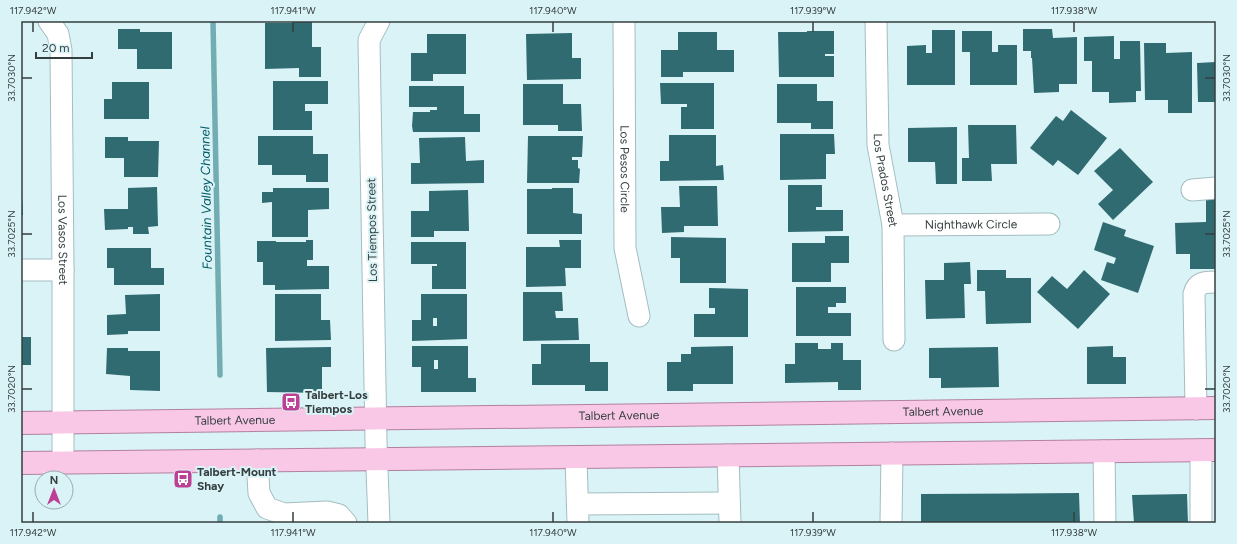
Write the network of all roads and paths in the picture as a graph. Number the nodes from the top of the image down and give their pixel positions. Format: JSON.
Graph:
{"nodes":[{"id":1,"x":49,"y":21,"type":"edge"},
{"id":2,"x":379,"y":21,"type":"edge"},
{"id":3,"x":624,"y":21,"type":"edge"},
{"id":4,"x":876,"y":21,"type":"edge"},
{"id":5,"x":1216,"y":188,"type":"edge"},
{"id":6,"x":1192,"y":190,"type":"dead end"},
{"id":7,"x":1049,"y":224,"type":"dead end"},
{"id":8,"x":892,"y":225,"type":"junction"},
{"id":9,"x":21,"y":270,"type":"edge"},
{"id":10,"x":63,"y":270,"type":"junction"},
{"id":11,"x":1216,"y":282,"type":"edge"},
{"id":12,"x":639,"y":316,"type":"dead end"},
{"id":13,"x":894,"y":340,"type":"dead end"},
{"id":14,"x":1206,"y":408,"type":"edge"},
{"id":15,"x":376,"y":418,"type":"junction"},
{"id":16,"x":62,"y":422,"type":"junction"},
{"id":17,"x":21,"y":423,"type":"edge"},
{"id":18,"x":376,"y":450,"type":"junction"},
{"id":19,"x":1208,"y":450,"type":"edge"},
{"id":20,"x":1104,"y":451,"type":"junction"},
{"id":21,"x":892,"y":453,"type":"junction"},
{"id":22,"x":728,"y":455,"type":"junction"},
{"id":23,"x":576,"y":457,"type":"junction"},
{"id":24,"x":257,"y":460,"type":"junction"},
{"id":25,"x":21,"y":462,"type":"edge"},
{"id":26,"x":63,"y":462,"type":"junction"},
{"id":27,"x":729,"y":513,"type":"edge"},
{"id":28,"x":578,"y":514,"type":"edge"},
{"id":29,"x":346,"y":523,"type":"edge"},
{"id":30,"x":379,"y":523,"type":"edge"},
{"id":31,"x":891,"y":523,"type":"edge"},
{"id":32,"x":1105,"y":523,"type":"edge"},
{"id":33,"x":1201,"y":523,"type":"edge"}],
"edges":[{"from":1,"to":10,"type":"street","name":"Los Vasos Street"},
{"from":2,"to":15,"type":"street","name":"Los Tiempos Street"},
{"from":3,"to":12,"type":"street","name":"Los Pesos Circle"},
{"from":4,"to":8,"type":"street","name":"Los Prados Street"},
{"from":5,"to":6,"type":"street"},
{"from":7,"to":8,"type":"street","name":"Nighthawk Circle"},
{"from":8,"to":13,"type":"street","name":"Los Prados Street"},
{"from":9,"to":10,"type":"street"},
{"from":10,"to":16,"type":"street","name":"Los Vasos Street"},
{"from":11,"to":14,"type":"street"},
{"from":14,"to":15,"type":"main road","name":"Talbert Avenue"},
{"from":15,"to":16,"type":"main road","name":"Talbert Avenue"},
{"from":15,"to":18,"type":"street","name":"Los Tiempos Street"},
{"from":16,"to":17,"type":"main road","name":"Talbert Avenue"},
{"from":16,"to":26,"type":"street","name":"Los Vasos Street"},
{"from":18,"to":23,"type":"main road"},
{"from":18,"to":24,"type":"main road"},
{"from":18,"to":30,"type":"street","name":"Los Tiempos Street"},
{"from":19,"to":20,"type":"main road"},
{"from":19,"to":33,"type":"street"},
{"from":20,"to":21,"type":"main road"},
{"from":20,"to":32,"type":"street"},
{"from":21,"to":22,"type":"main road"},
{"from":21,"to":31,"type":"street"},
{"from":22,"to":23,"type":"main road"},
{"from":22,"to":27,"type":"street"},
{"from":23,"to":28,"type":"street"},
{"from":24,"to":26,"type":"main road"},
{"from":24,"to":29,"type":"street"},
{"from":25,"to":26,"type":"main road"},
{"from":27,"to":28,"type":"street"}]}
